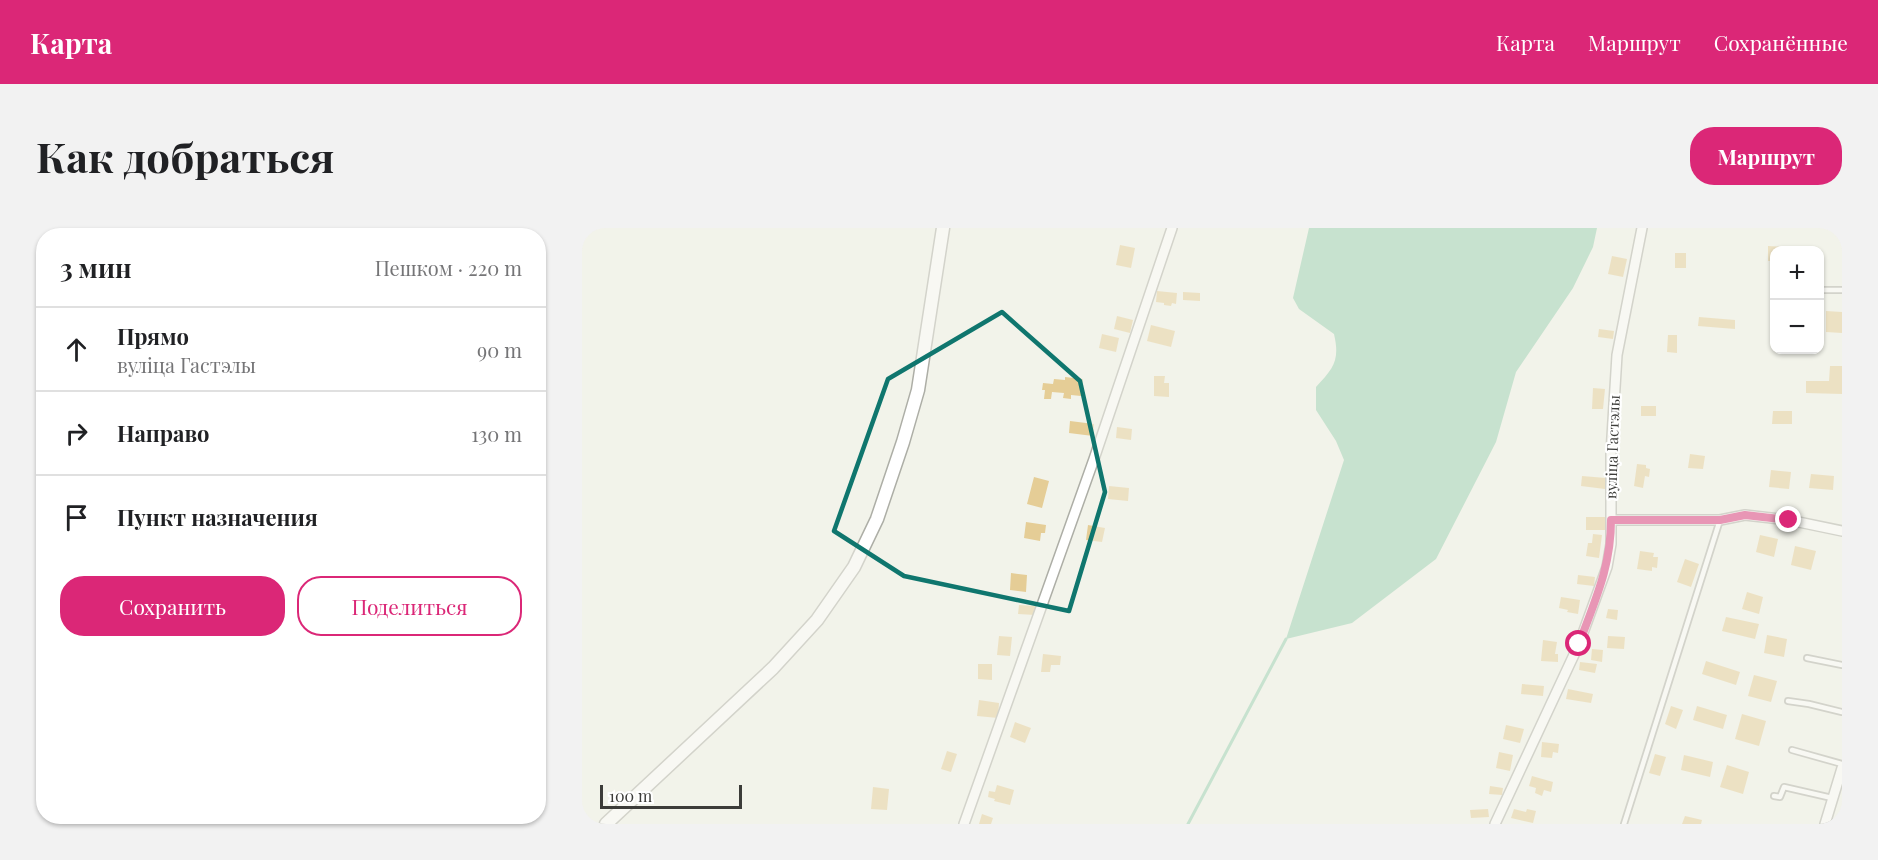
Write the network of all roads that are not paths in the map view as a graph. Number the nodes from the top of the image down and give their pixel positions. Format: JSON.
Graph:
{"nodes":[{"id":1,"x":943,"y":228,"type":"edge"},
{"id":2,"x":1172,"y":228,"type":"edge"},
{"id":3,"x":1642,"y":228,"type":"edge"},
{"id":4,"x":1824,"y":290,"type":"edge"},
{"id":5,"x":1842,"y":290,"type":"edge"},
{"id":6,"x":1611,"y":520,"type":"junction"},
{"id":7,"x":1720,"y":520,"type":"junction"},
{"id":8,"x":1842,"y":531,"type":"edge"},
{"id":9,"x":1807,"y":658,"type":"dead end"},
{"id":10,"x":1842,"y":665,"type":"edge"},
{"id":11,"x":1788,"y":701,"type":"dead end"},
{"id":12,"x":1842,"y":712,"type":"edge"},
{"id":13,"x":1792,"y":750,"type":"dead end"},
{"id":14,"x":1842,"y":766,"type":"edge"},
{"id":15,"x":1773,"y":796,"type":"dead end"},
{"id":16,"x":1833,"y":798,"type":"junction"},
{"id":17,"x":606,"y":824,"type":"edge"},
{"id":18,"x":964,"y":824,"type":"edge"},
{"id":19,"x":1495,"y":824,"type":"edge"},
{"id":20,"x":1624,"y":824,"type":"edge"},
{"id":21,"x":1825,"y":824,"type":"edge"}],
"edges":[{"from":1,"to":17,"type":"street"},
{"from":2,"to":18,"type":"street"},
{"from":3,"to":6,"type":"street","name":"вуліца Гастэлы"},
{"from":4,"to":5,"type":"lane"},
{"from":6,"to":7,"type":"street"},
{"from":6,"to":19,"type":"street","name":"вуліца Гастэлы"},
{"from":7,"to":8,"type":"street"},
{"from":7,"to":20,"type":"lane"},
{"from":9,"to":10,"type":"lane"},
{"from":11,"to":12,"type":"lane"},
{"from":13,"to":14,"type":"lane"},
{"from":14,"to":16,"type":"street"},
{"from":15,"to":16,"type":"lane"},
{"from":16,"to":21,"type":"street"}]}
